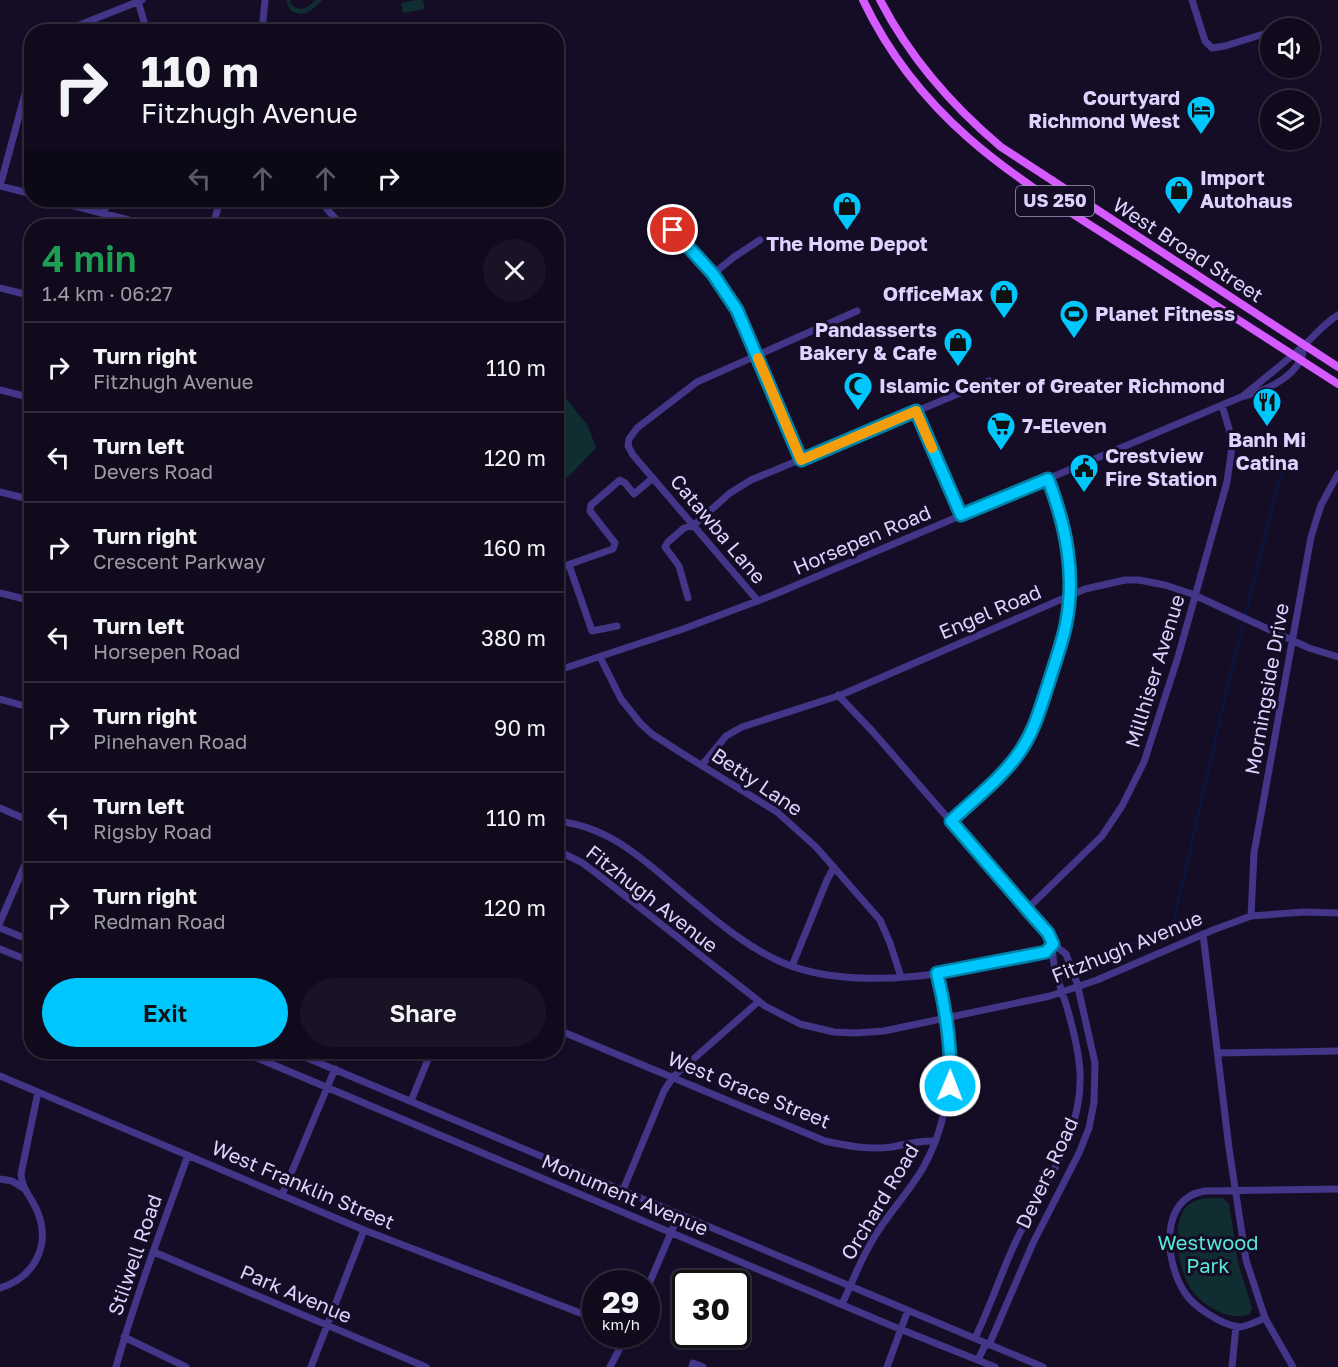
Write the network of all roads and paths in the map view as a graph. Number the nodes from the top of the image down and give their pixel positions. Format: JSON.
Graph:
{"nodes":[{"id":1,"x":265,"y":0,"type":"edge"},
{"id":2,"x":863,"y":0,"type":"edge"},
{"id":3,"x":880,"y":0,"type":"edge"},
{"id":4,"x":1192,"y":0,"type":"edge"},
{"id":5,"x":140,"y":1,"type":"edge"},
{"id":6,"x":82,"y":24,"type":"edge"},
{"id":7,"x":145,"y":24,"type":"edge"},
{"id":8,"x":263,"y":24,"type":"edge"},
{"id":9,"x":1260,"y":35,"type":"edge"},
{"id":10,"x":24,"y":98,"type":"edge"},
{"id":11,"x":0,"y":186,"type":"edge"},
{"id":12,"x":1064,"y":189,"type":"junction"},
{"id":13,"x":24,"y":192,"type":"edge"},
{"id":14,"x":1056,"y":202,"type":"junction"},
{"id":15,"x":78,"y":207,"type":"edge"},
{"id":16,"x":106,"y":207,"type":"edge"},
{"id":17,"x":325,"y":207,"type":"edge"},
{"id":18,"x":104,"y":214,"type":"junction"},
{"id":19,"x":124,"y":219,"type":"edge"},
{"id":20,"x":336,"y":219,"type":"edge"},
{"id":21,"x":673,"y":230,"type":"dead end"},
{"id":22,"x":760,"y":240,"type":"dead end"},
{"id":23,"x":713,"y":274,"type":"junction"},
{"id":24,"x":0,"y":288,"type":"edge"},
{"id":25,"x":24,"y":294,"type":"edge"},
{"id":26,"x":856,"y":311,"type":"dead end"},
{"id":27,"x":1338,"y":315,"type":"edge"},
{"id":28,"x":1305,"y":345,"type":"junction"},
{"id":29,"x":1292,"y":354,"type":"junction"},
{"id":30,"x":756,"y":355,"type":"junction"},
{"id":31,"x":1301,"y":360,"type":"junction"},
{"id":32,"x":1338,"y":367,"type":"edge"},
{"id":33,"x":989,"y":381,"type":"dead end"},
{"id":34,"x":1338,"y":384,"type":"edge"},
{"id":35,"x":0,"y":390,"type":"edge"},
{"id":36,"x":24,"y":396,"type":"edge"},
{"id":37,"x":1241,"y":397,"type":"junction"},
{"id":38,"x":1222,"y":405,"type":"junction"},
{"id":39,"x":916,"y":411,"type":"junction"},
{"id":40,"x":801,"y":460,"type":"junction"},
{"id":41,"x":1338,"y":474,"type":"edge"},
{"id":42,"x":653,"y":478,"type":"junction"},
{"id":43,"x":1048,"y":479,"type":"junction"},
{"id":44,"x":0,"y":492,"type":"edge"},
{"id":45,"x":24,"y":498,"type":"edge"},
{"id":46,"x":961,"y":515,"type":"junction"},
{"id":47,"x":694,"y":525,"type":"junction"},
{"id":48,"x":569,"y":565,"type":"junction"},
{"id":49,"x":564,"y":567,"type":"edge"},
{"id":50,"x":0,"y":593,"type":"edge"},
{"id":51,"x":1069,"y":596,"type":"junction"},
{"id":52,"x":1195,"y":596,"type":"junction"},
{"id":53,"x":688,"y":598,"type":"dead end"},
{"id":54,"x":24,"y":599,"type":"edge"},
{"id":55,"x":758,"y":601,"type":"junction"},
{"id":56,"x":617,"y":626,"type":"dead end"},
{"id":57,"x":1292,"y":640,"type":"junction"},
{"id":58,"x":600,"y":657,"type":"junction"},
{"id":59,"x":1338,"y":657,"type":"edge"},
{"id":60,"x":564,"y":668,"type":"edge"},
{"id":61,"x":838,"y":695,"type":"junction"},
{"id":62,"x":0,"y":699,"type":"edge"},
{"id":63,"x":24,"y":706,"type":"edge"},
{"id":64,"x":702,"y":765,"type":"junction"},
{"id":65,"x":0,"y":808,"type":"edge"},
{"id":66,"x":24,"y":818,"type":"edge"},
{"id":67,"x":951,"y":821,"type":"junction"},
{"id":68,"x":564,"y":822,"type":"edge"},
{"id":69,"x":564,"y":854,"type":"edge"},
{"id":70,"x":24,"y":866,"type":"edge"},
{"id":71,"x":834,"y":867,"type":"junction"},
{"id":72,"x":1027,"y":909,"type":"junction"},
{"id":73,"x":1338,"y":913,"type":"edge"},
{"id":74,"x":1251,"y":916,"type":"junction"},
{"id":75,"x":0,"y":922,"type":"edge"},
{"id":76,"x":0,"y":928,"type":"edge"},
{"id":77,"x":1203,"y":934,"type":"junction"},
{"id":78,"x":24,"y":938,"type":"edge"},
{"id":79,"x":1053,"y":944,"type":"junction"},
{"id":80,"x":0,"y":949,"type":"edge"},
{"id":81,"x":24,"y":959,"type":"edge"},
{"id":82,"x":792,"y":966,"type":"junction"},
{"id":83,"x":937,"y":973,"type":"junction"},
{"id":84,"x":901,"y":977,"type":"junction"},
{"id":85,"x":1077,"y":987,"type":"junction"},
{"id":86,"x":1062,"y":993,"type":"junction"},
{"id":87,"x":758,"y":1002,"type":"junction"},
{"id":88,"x":946,"y":1019,"type":"junction"},
{"id":89,"x":564,"y":1032,"type":"edge"},
{"id":90,"x":1338,"y":1051,"type":"edge"},
{"id":91,"x":1219,"y":1053,"type":"junction"},
{"id":92,"x":260,"y":1059,"type":"edge"},
{"id":93,"x":310,"y":1059,"type":"edge"},
{"id":94,"x":428,"y":1059,"type":"edge"},
{"id":95,"x":335,"y":1069,"type":"junction"},
{"id":96,"x":0,"y":1076,"type":"edge"},
{"id":97,"x":673,"y":1077,"type":"junction"},
{"id":98,"x":326,"y":1087,"type":"junction"},
{"id":99,"x":38,"y":1092,"type":"junction"},
{"id":100,"x":411,"y":1101,"type":"junction"},
{"id":101,"x":935,"y":1141,"type":"junction"},
{"id":102,"x":188,"y":1155,"type":"junction"},
{"id":103,"x":0,"y":1179,"type":"edge"},
{"id":104,"x":23,"y":1188,"type":"junction"},
{"id":105,"x":1234,"y":1189,"type":"junction"},
{"id":106,"x":1338,"y":1189,"type":"edge"},
{"id":107,"x":623,"y":1190,"type":"junction"},
{"id":108,"x":282,"y":1195,"type":"junction"},
{"id":109,"x":1037,"y":1201,"type":"junction"},
{"id":110,"x":1051,"y":1209,"type":"junction"},
{"id":111,"x":679,"y":1214,"type":"junction"},
{"id":112,"x":364,"y":1230,"type":"junction"},
{"id":113,"x":671,"y":1232,"type":"junction"},
{"id":114,"x":154,"y":1252,"type":"junction"},
{"id":115,"x":655,"y":1270,"type":"edge"},
{"id":116,"x":851,"y":1286,"type":"junction"},
{"id":117,"x":0,"y":1287,"type":"edge"},
{"id":118,"x":842,"y":1304,"type":"junction"},
{"id":119,"x":908,"y":1310,"type":"junction"},
{"id":120,"x":582,"y":1314,"type":"edge"},
{"id":121,"x":1265,"y":1318,"type":"junction"},
{"id":122,"x":327,"y":1326,"type":"junction"},
{"id":123,"x":1236,"y":1326,"type":"junction"},
{"id":124,"x":900,"y":1329,"type":"junction"},
{"id":125,"x":124,"y":1337,"type":"junction"},
{"id":126,"x":975,"y":1338,"type":"junction"},
{"id":127,"x":988,"y":1344,"type":"junction"},
{"id":128,"x":620,"y":1348,"type":"edge"},
{"id":129,"x":978,"y":1360,"type":"junction"},
{"id":130,"x":410,"y":1364,"type":"edge"},
{"id":131,"x":693,"y":1365,"type":"edge"},
{"id":132,"x":116,"y":1367,"type":"edge"},
{"id":133,"x":186,"y":1367,"type":"edge"},
{"id":134,"x":311,"y":1367,"type":"edge"},
{"id":135,"x":426,"y":1367,"type":"edge"},
{"id":136,"x":610,"y":1367,"type":"edge"},
{"id":137,"x":703,"y":1367,"type":"edge"},
{"id":138,"x":887,"y":1367,"type":"edge"},
{"id":139,"x":995,"y":1367,"type":"edge"},
{"id":140,"x":1043,"y":1367,"type":"edge"},
{"id":141,"x":1232,"y":1367,"type":"edge"},
{"id":142,"x":1293,"y":1367,"type":"edge"}],
"edges":[{"from":1,"to":8,"type":"street"},
{"from":2,"to":14,"type":"main road","name":"West Broad Street","number":"US 250"},
{"from":3,"to":12,"type":"main road","name":"West Broad Street","number":"US 250"},
{"from":4,"to":9,"type":"street"},
{"from":5,"to":6,"type":"street"},
{"from":5,"to":7,"type":"street"},
{"from":10,"to":11,"type":"street"},
{"from":11,"to":13,"type":"street"},
{"from":12,"to":14,"type":"main road"},
{"from":12,"to":28,"type":"main road","name":"West Broad Street","number":"US 250"},
{"from":14,"to":29,"type":"main road","name":"West Broad Street","number":"US 250"},
{"from":15,"to":18,"type":"street"},
{"from":16,"to":18,"type":"street"},
{"from":17,"to":20,"type":"street"},
{"from":18,"to":19,"type":"street"},
{"from":21,"to":23,"type":"street"},
{"from":22,"to":23,"type":"street"},
{"from":23,"to":30,"type":"street"},
{"from":24,"to":25,"type":"street"},
{"from":26,"to":30,"type":"street"},
{"from":27,"to":28,"type":"street","name":"Horsepen Road"},
{"from":28,"to":29,"type":"street","name":"Horsepen Road"},
{"from":28,"to":31,"type":"street"},
{"from":28,"to":32,"type":"main road","name":"West Broad Street","number":"US 250"},
{"from":29,"to":31,"type":"main road","name":"West Broad Street","number":"US 250"},
{"from":29,"to":37,"type":"street","name":"Horsepen Road"},
{"from":30,"to":40,"type":"street"},
{"from":30,"to":42,"type":"street","name":"Catawba Lane"},
{"from":31,"to":34,"type":"main road","name":"West Broad Street","number":"US 250"},
{"from":31,"to":37,"type":"street","name":"Horsepen Road"},
{"from":33,"to":39,"type":"street"},
{"from":35,"to":36,"type":"street"},
{"from":37,"to":38,"type":"street","name":"Horsepen Road"},
{"from":38,"to":43,"type":"street","name":"Horsepen Road"},
{"from":38,"to":52,"type":"street","name":"Millhiser Avenue"},
{"from":39,"to":40,"type":"street"},
{"from":39,"to":46,"type":"street"},
{"from":40,"to":47,"type":"street"},
{"from":41,"to":57,"type":"street","name":"Morningside Drive"},
{"from":42,"to":47,"type":"street","name":"Catawba Lane"},
{"from":42,"to":48,"type":"street"},
{"from":43,"to":46,"type":"street","name":"Horsepen Road"},
{"from":43,"to":51,"type":"street"},
{"from":44,"to":45,"type":"street"},
{"from":46,"to":55,"type":"street","name":"Horsepen Road"},
{"from":47,"to":53,"type":"street"},
{"from":47,"to":55,"type":"street","name":"Catawba Lane"},
{"from":48,"to":49,"type":"street"},
{"from":48,"to":56,"type":"street"},
{"from":50,"to":54,"type":"street"},
{"from":51,"to":52,"type":"street","name":"Engel Road"},
{"from":51,"to":61,"type":"street","name":"Engel Road"},
{"from":51,"to":67,"type":"street"},
{"from":52,"to":57,"type":"street","name":"Engel Road"},
{"from":52,"to":72,"type":"street","name":"Millhiser Avenue"},
{"from":55,"to":58,"type":"street","name":"Horsepen Road"},
{"from":57,"to":59,"type":"street","name":"Engel Road"},
{"from":57,"to":74,"type":"street","name":"Morningside Drive"},
{"from":58,"to":60,"type":"street","name":"Horsepen Road"},
{"from":58,"to":64,"type":"street","name":"Betty Lane"},
{"from":61,"to":64,"type":"street","name":"Engel Road"},
{"from":61,"to":67,"type":"street","name":"Devers Road"},
{"from":62,"to":63,"type":"street"},
{"from":64,"to":71,"type":"street","name":"Betty Lane"},
{"from":65,"to":66,"type":"street"},
{"from":67,"to":72,"type":"street","name":"Devers Road"},
{"from":68,"to":82,"type":"street","name":"Fitzhugh Avenue"},
{"from":69,"to":87,"type":"street","name":"Fitzhugh Avenue"},
{"from":70,"to":75,"type":"street"},
{"from":71,"to":82,"type":"street"},
{"from":71,"to":84,"type":"street","name":"Betty Lane"},
{"from":72,"to":79,"type":"street","name":"Devers Road"},
{"from":73,"to":74,"type":"street","name":"Fitzhugh Avenue"},
{"from":74,"to":77,"type":"street","name":"Fitzhugh Avenue"},
{"from":76,"to":78,"type":"street"},
{"from":77,"to":85,"type":"street","name":"Fitzhugh Avenue"},
{"from":77,"to":91,"type":"street"},
{"from":79,"to":83,"type":"street","name":"Fitzhugh Avenue"},
{"from":79,"to":85,"type":"street","name":"Devers Road"},
{"from":79,"to":86,"type":"street","name":"Devers Road"},
{"from":80,"to":81,"type":"street"},
{"from":82,"to":84,"type":"street","name":"Fitzhugh Avenue"},
{"from":83,"to":84,"type":"street","name":"Fitzhugh Avenue"},
{"from":83,"to":88,"type":"street","name":"Orchard Road"},
{"from":85,"to":86,"type":"street","name":"Fitzhugh Avenue"},
{"from":85,"to":110,"type":"street","name":"Devers Road"},
{"from":86,"to":88,"type":"street","name":"Fitzhugh Avenue"},
{"from":86,"to":109,"type":"street","name":"Devers Road"},
{"from":87,"to":88,"type":"street","name":"Fitzhugh Avenue"},
{"from":87,"to":97,"type":"street"},
{"from":88,"to":101,"type":"street","name":"Orchard Road"},
{"from":89,"to":97,"type":"street","name":"West Grace Street"},
{"from":90,"to":91,"type":"street"},
{"from":91,"to":105,"type":"street"},
{"from":92,"to":98,"type":"street","name":"Monument Avenue"},
{"from":93,"to":95,"type":"street","name":"Monument Avenue"},
{"from":94,"to":100,"type":"street"},
{"from":95,"to":98,"type":"street"},
{"from":95,"to":100,"type":"street","name":"Monument Avenue"},
{"from":96,"to":99,"type":"street","name":"West Franklin Street"},
{"from":97,"to":101,"type":"street","name":"West Grace Street"},
{"from":97,"to":107,"type":"street"},
{"from":98,"to":108,"type":"street"},
{"from":98,"to":113,"type":"street","name":"Monument Avenue"},
{"from":99,"to":102,"type":"street","name":"West Franklin Street"},
{"from":99,"to":104,"type":"street"},
{"from":100,"to":107,"type":"street","name":"Monument Avenue"},
{"from":101,"to":116,"type":"street","name":"Orchard Road"},
{"from":102,"to":108,"type":"street","name":"West Franklin Street"},
{"from":102,"to":114,"type":"street","name":"Stilwell Road"},
{"from":103,"to":104,"type":"street"},
{"from":104,"to":117,"type":"street"},
{"from":105,"to":106,"type":"street"},
{"from":105,"to":121,"type":"street"},
{"from":105,"to":123,"type":"street"},
{"from":107,"to":111,"type":"street","name":"Monument Avenue"},
{"from":108,"to":112,"type":"street","name":"West Franklin Street"},
{"from":109,"to":110,"type":"street"},
{"from":109,"to":126,"type":"street","name":"Devers Road"},
{"from":110,"to":127,"type":"street","name":"Devers Road"},
{"from":111,"to":113,"type":"street"},
{"from":111,"to":116,"type":"street","name":"Monument Avenue"},
{"from":112,"to":120,"type":"street","name":"West Franklin Street"},
{"from":112,"to":122,"type":"street"},
{"from":113,"to":115,"type":"street"},
{"from":113,"to":118,"type":"street","name":"Monument Avenue"},
{"from":114,"to":122,"type":"street","name":"Park Avenue"},
{"from":114,"to":125,"type":"street","name":"Stilwell Road"},
{"from":116,"to":118,"type":"street","name":"Orchard Road"},
{"from":116,"to":119,"type":"street","name":"Monument Avenue"},
{"from":118,"to":124,"type":"street","name":"Monument Avenue"},
{"from":119,"to":124,"type":"street"},
{"from":119,"to":126,"type":"street","name":"Monument Avenue"},
{"from":121,"to":123,"type":"street"},
{"from":121,"to":142,"type":"street"},
{"from":122,"to":130,"type":"street","name":"Park Avenue"},
{"from":122,"to":134,"type":"street"},
{"from":123,"to":141,"type":"street"},
{"from":124,"to":129,"type":"street","name":"Monument Avenue"},
{"from":124,"to":138,"type":"street"},
{"from":125,"to":132,"type":"street","name":"Stilwell Road"},
{"from":125,"to":133,"type":"street"},
{"from":126,"to":127,"type":"street","name":"Monument Avenue"},
{"from":127,"to":129,"type":"street","name":"Devers Road"},
{"from":127,"to":140,"type":"street","name":"Monument Avenue"},
{"from":128,"to":136,"type":"street"},
{"from":129,"to":139,"type":"street","name":"Monument Avenue"},
{"from":130,"to":135,"type":"street","name":"Park Avenue"},
{"from":131,"to":137,"type":"street"}]}
